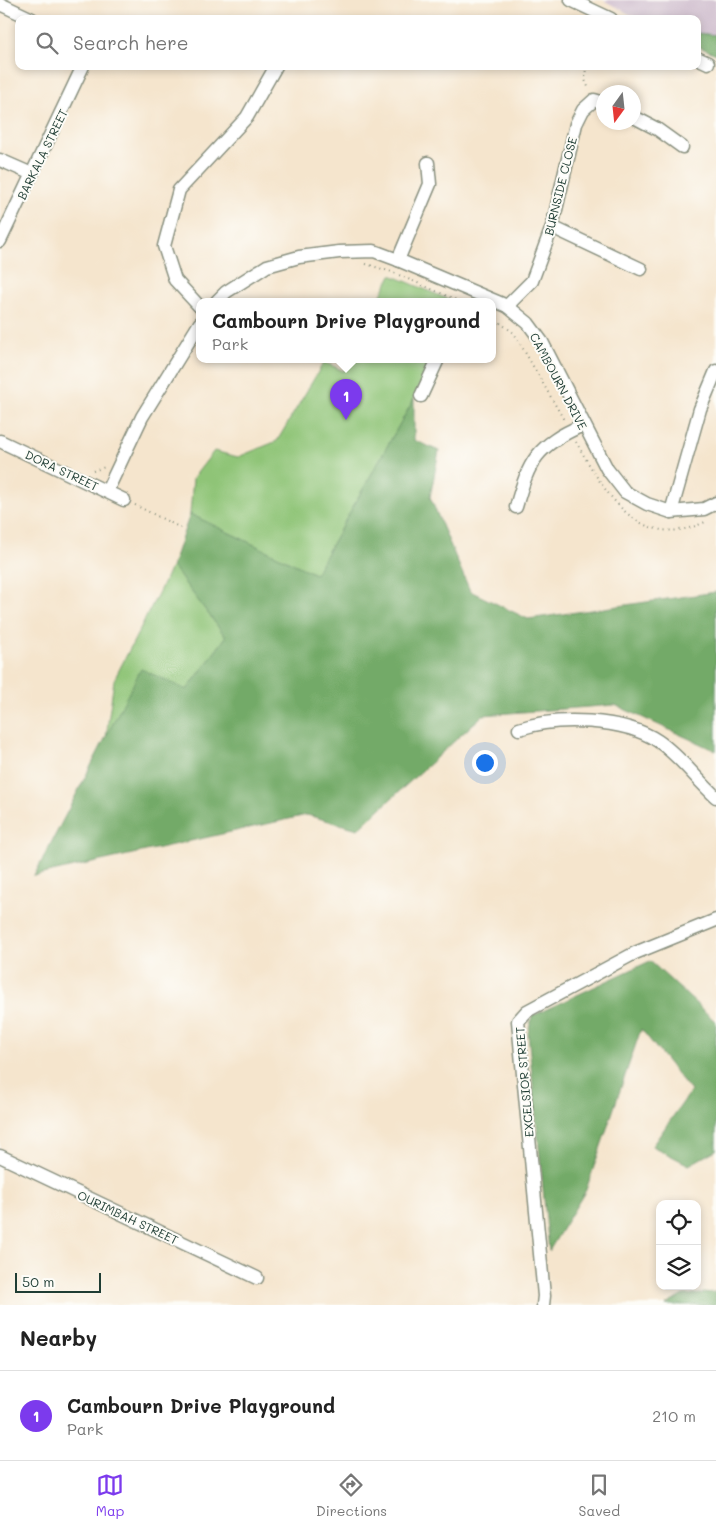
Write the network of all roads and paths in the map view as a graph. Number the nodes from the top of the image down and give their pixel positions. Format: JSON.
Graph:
{"nodes":[{"id":1,"x":571,"y":0,"type":"edge"},
{"id":2,"x":0,"y":4,"type":"edge"},
{"id":3,"x":23,"y":15,"type":"edge"},
{"id":4,"x":603,"y":15,"type":"edge"},
{"id":5,"x":81,"y":70,"type":"edge"},
{"id":6,"x":274,"y":70,"type":"edge"},
{"id":7,"x":586,"y":70,"type":"edge"},
{"id":8,"x":596,"y":97,"type":"edge"},
{"id":9,"x":596,"y":104,"type":"edge"},
{"id":10,"x":641,"y":121,"type":"edge"},
{"id":11,"x":682,"y":147,"type":"dead end"},
{"id":12,"x":0,"y":160,"type":"edge"},
{"id":13,"x":428,"y":163,"type":"dead end"},
{"id":14,"x":32,"y":174,"type":"junction"},
{"id":15,"x":552,"y":227,"type":"junction"},
{"id":16,"x":0,"y":241,"type":"edge"},
{"id":17,"x":398,"y":260,"type":"junction"},
{"id":18,"x":364,"y":263,"type":"dead end"},
{"id":19,"x":641,"y":269,"type":"dead end"},
{"id":20,"x":467,"y":296,"type":"edge"},
{"id":21,"x":220,"y":298,"type":"edge"},
{"id":22,"x":452,"y":298,"type":"edge"},
{"id":23,"x":196,"y":303,"type":"edge"},
{"id":24,"x":496,"y":303,"type":"edge"},
{"id":25,"x":507,"y":306,"type":"junction"},
{"id":26,"x":496,"y":320,"type":"edge"},
{"id":27,"x":196,"y":329,"type":"edge"},
{"id":28,"x":436,"y":363,"type":"edge"},
{"id":29,"x":716,"y":371,"type":"edge"},
{"id":30,"x":420,"y":396,"type":"dead end"},
{"id":31,"x":583,"y":425,"type":"junction"},
{"id":32,"x":570,"y":431,"type":"junction"},
{"id":33,"x":0,"y":441,"type":"edge"},
{"id":34,"x":120,"y":466,"type":"junction"},
{"id":35,"x":86,"y":473,"type":"dead end"},
{"id":36,"x":107,"y":491,"type":"junction"},
{"id":37,"x":124,"y":500,"type":"joint"},
{"id":38,"x":716,"y":503,"type":"edge"},
{"id":39,"x":516,"y":507,"type":"dead end"},
{"id":40,"x":671,"y":512,"type":"junction"},
{"id":41,"x":183,"y":528,"type":"dead end"},
{"id":42,"x":519,"y":729,"type":"dead end"},
{"id":43,"x":716,"y":797,"type":"edge"},
{"id":44,"x":716,"y":920,"type":"edge"},
{"id":45,"x":0,"y":1156,"type":"edge"},
{"id":46,"x":257,"y":1278,"type":"dead end"},
{"id":47,"x":543,"y":1305,"type":"edge"}],
"edges":[{"from":1,"to":4,"type":"street"},
{"from":2,"to":3,"type":"street"},
{"from":5,"to":14,"type":"street","name":"BARKALA STREET"},
{"from":6,"to":23,"type":"street"},
{"from":7,"to":8,"type":"path"},
{"from":9,"to":15,"type":"street","name":"BURNSIDE CLOSE"},
{"from":10,"to":11,"type":"street"},
{"from":12,"to":14,"type":"street"},
{"from":13,"to":17,"type":"street"},
{"from":14,"to":16,"type":"street","name":"BARKALA STREET"},
{"from":15,"to":19,"type":"street"},
{"from":15,"to":25,"type":"street","name":"BURNSIDE CLOSE"},
{"from":17,"to":20,"type":"street","name":"CAMBOURN DRIVE"},
{"from":17,"to":21,"type":"street","name":"CAMBOURN DRIVE"},
{"from":18,"to":22,"type":"path"},
{"from":24,"to":25,"type":"street","name":"CAMBOURN DRIVE"},
{"from":25,"to":31,"type":"street","name":"CAMBOURN DRIVE"},
{"from":26,"to":32,"type":"path"},
{"from":27,"to":34,"type":"street"},
{"from":28,"to":30,"type":"street"},
{"from":29,"to":40,"type":"street"},
{"from":31,"to":32,"type":"street"},
{"from":31,"to":40,"type":"street","name":"CAMBOURN DRIVE"},
{"from":32,"to":39,"type":"street"},
{"from":33,"to":36,"type":"street","name":"DORA STREET"},
{"from":34,"to":35,"type":"path"},
{"from":34,"to":36,"type":"street"},
{"from":36,"to":37,"type":"street","name":"DORA STREET"},
{"from":37,"to":41,"type":"path"},
{"from":38,"to":40,"type":"street","name":"CAMBOURN DRIVE"},
{"from":42,"to":43,"type":"street"},
{"from":44,"to":47,"type":"street","name":"EXCELSIOR STREET"},
{"from":45,"to":46,"type":"street","name":"OURIMBAH STREET"}]}
